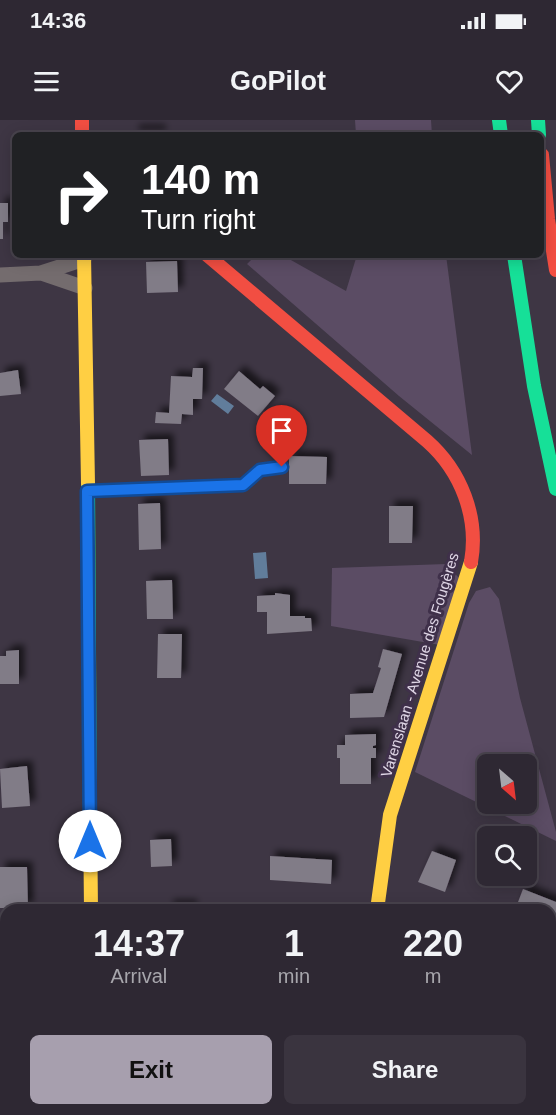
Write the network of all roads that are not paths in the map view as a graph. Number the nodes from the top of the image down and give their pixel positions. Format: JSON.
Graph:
{"nodes":[{"id":1,"x":544,"y":176,"type":"edge"},
{"id":2,"x":81,"y":258,"type":"edge"},
{"id":3,"x":84,"y":258,"type":"edge"},
{"id":4,"x":211,"y":258,"type":"edge"},
{"id":5,"x":514,"y":258,"type":"edge"},
{"id":6,"x":556,"y":270,"type":"edge"},
{"id":7,"x":41,"y":273,"type":"junction"},
{"id":8,"x":0,"y":275,"type":"edge"},
{"id":9,"x":85,"y":288,"type":"junction"},
{"id":10,"x":282,"y":467,"type":"dead end"},
{"id":11,"x":556,"y":489,"type":"edge"},
{"id":12,"x":87,"y":491,"type":"junction"},
{"id":13,"x":91,"y":904,"type":"edge"},
{"id":14,"x":378,"y":904,"type":"edge"}],
"edges":[{"from":1,"to":6,"type":"main road"},
{"from":2,"to":7,"type":"street"},
{"from":3,"to":9,"type":"main road"},
{"from":4,"to":14,"type":"main road","name":"Varenslaan - Avenue des Fougères"},
{"from":5,"to":11,"type":"main road"},
{"from":7,"to":8,"type":"street"},
{"from":7,"to":9,"type":"street"},
{"from":9,"to":12,"type":"main road"},
{"from":10,"to":12,"type":"lane"},
{"from":12,"to":13,"type":"main road"}]}
